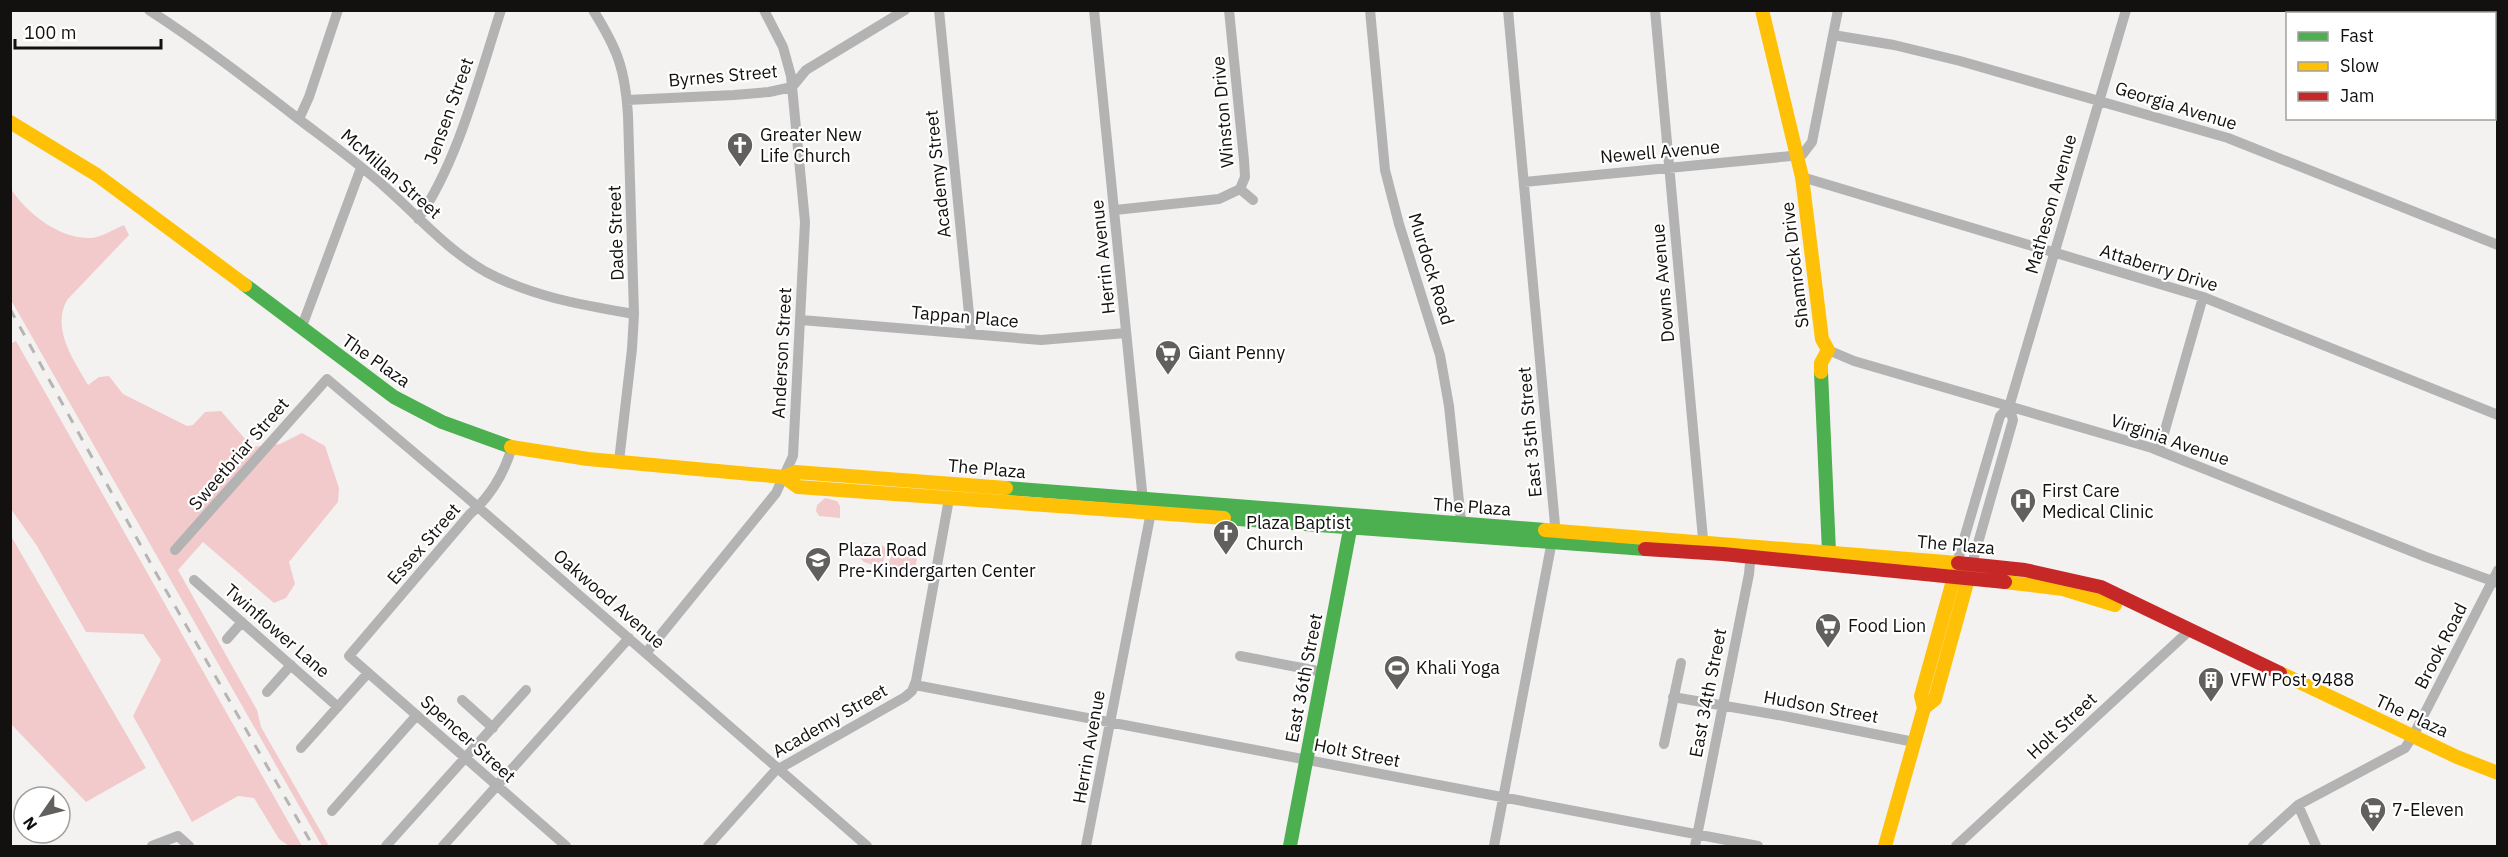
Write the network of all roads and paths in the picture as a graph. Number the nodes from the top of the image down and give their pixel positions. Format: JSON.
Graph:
{"nodes":[{"id":1,"x":149,"y":10,"type":"edge"},
{"id":2,"x":338,"y":10,"type":"edge"},
{"id":3,"x":501,"y":10,"type":"edge"},
{"id":4,"x":593,"y":10,"type":"edge"},
{"id":5,"x":764,"y":10,"type":"edge"},
{"id":6,"x":905,"y":10,"type":"edge"},
{"id":7,"x":939,"y":10,"type":"edge"},
{"id":8,"x":1094,"y":10,"type":"edge"},
{"id":9,"x":1229,"y":10,"type":"edge"},
{"id":10,"x":1370,"y":10,"type":"edge"},
{"id":11,"x":1508,"y":10,"type":"edge"},
{"id":12,"x":1655,"y":10,"type":"edge"},
{"id":13,"x":1762,"y":10,"type":"edge"},
{"id":14,"x":1838,"y":10,"type":"edge"},
{"id":15,"x":2126,"y":10,"type":"edge"},
{"id":16,"x":1833,"y":35,"type":"junction"},
{"id":17,"x":792,"y":87,"type":"junction"},
{"id":18,"x":627,"y":100,"type":"junction"},
{"id":19,"x":2099,"y":100,"type":"junction"},
{"id":20,"x":299,"y":119,"type":"junction"},
{"id":21,"x":10,"y":122,"type":"edge"},
{"id":22,"x":1798,"y":156,"type":"junction"},
{"id":23,"x":362,"y":168,"type":"junction"},
{"id":24,"x":1669,"y":168,"type":"junction"},
{"id":25,"x":1802,"y":177,"type":"junction"},
{"id":26,"x":1524,"y":183,"type":"junction"},
{"id":27,"x":1240,"y":189,"type":"junction"},
{"id":28,"x":1253,"y":200,"type":"dead end"},
{"id":29,"x":1115,"y":210,"type":"junction"},
{"id":30,"x":418,"y":219,"type":"junction"},
{"id":31,"x":2498,"y":245,"type":"edge"},
{"id":32,"x":2055,"y":253,"type":"junction"},
{"id":33,"x":2203,"y":297,"type":"junction"},
{"id":34,"x":634,"y":314,"type":"junction"},
{"id":35,"x":801,"y":320,"type":"junction"},
{"id":36,"x":302,"y":329,"type":"junction"},
{"id":37,"x":1126,"y":333,"type":"junction"},
{"id":38,"x":971,"y":334,"type":"junction"},
{"id":39,"x":1828,"y":350,"type":"junction"},
{"id":40,"x":327,"y":379,"type":"joint"},
{"id":41,"x":2009,"y":407,"type":"junction"},
{"id":42,"x":2498,"y":415,"type":"edge"},
{"id":43,"x":512,"y":447,"type":"junction"},
{"id":44,"x":2159,"y":451,"type":"junction"},
{"id":45,"x":619,"y":461,"type":"junction"},
{"id":46,"x":784,"y":477,"type":"junction"},
{"id":47,"x":949,"y":499,"type":"junction"},
{"id":48,"x":1147,"y":506,"type":"junction"},
{"id":49,"x":478,"y":508,"type":"junction"},
{"id":50,"x":1352,"y":522,"type":"junction"},
{"id":51,"x":1462,"y":530,"type":"junction"},
{"id":52,"x":1552,"y":536,"type":"junction"},
{"id":53,"x":1704,"y":548,"type":"junction"},
{"id":54,"x":175,"y":550,"type":"dead end"},
{"id":55,"x":1751,"y":551,"type":"junction"},
{"id":56,"x":1829,"y":552,"type":"junction"},
{"id":57,"x":1956,"y":569,"type":"junction"},
{"id":58,"x":2498,"y":570,"type":"edge"},
{"id":59,"x":1970,"y":571,"type":"junction"},
{"id":60,"x":194,"y":580,"type":"dead end"},
{"id":61,"x":2495,"y":582,"type":"edge"},
{"id":62,"x":242,"y":622,"type":"junction"},
{"id":63,"x":2190,"y":630,"type":"junction"},
{"id":64,"x":628,"y":638,"type":"junction"},
{"id":65,"x":227,"y":639,"type":"dead end"},
{"id":66,"x":646,"y":653,"type":"junction"},
{"id":67,"x":349,"y":656,"type":"joint"},
{"id":68,"x":1240,"y":656,"type":"dead end"},
{"id":69,"x":1681,"y":663,"type":"dead end"},
{"id":70,"x":291,"y":665,"type":"junction"},
{"id":71,"x":1323,"y":672,"type":"junction"},
{"id":72,"x":368,"y":673,"type":"junction"},
{"id":73,"x":915,"y":685,"type":"junction"},
{"id":74,"x":526,"y":690,"type":"dead end"},
{"id":75,"x":267,"y":692,"type":"dead end"},
{"id":76,"x":1673,"y":697,"type":"junction"},
{"id":77,"x":462,"y":700,"type":"dead end"},
{"id":78,"x":1721,"y":706,"type":"junction"},
{"id":79,"x":338,"y":707,"type":"junction"},
{"id":80,"x":1924,"y":708,"type":"junction"},
{"id":81,"x":416,"y":716,"type":"junction"},
{"id":82,"x":1110,"y":723,"type":"junction"},
{"id":83,"x":493,"y":728,"type":"junction"},
{"id":84,"x":2414,"y":736,"type":"junction"},
{"id":85,"x":1914,"y":742,"type":"junction"},
{"id":86,"x":1664,"y":744,"type":"dead end"},
{"id":87,"x":301,"y":748,"type":"dead end"},
{"id":88,"x":465,"y":759,"type":"junction"},
{"id":89,"x":1306,"y":761,"type":"junction"},
{"id":90,"x":778,"y":769,"type":"junction"},
{"id":91,"x":2498,"y":773,"type":"edge"},
{"id":92,"x":496,"y":787,"type":"junction"},
{"id":93,"x":1504,"y":798,"type":"junction"},
{"id":94,"x":2298,"y":805,"type":"junction"},
{"id":95,"x":332,"y":811,"type":"dead end"},
{"id":96,"x":1697,"y":835,"type":"junction"},
{"id":97,"x":152,"y":846,"type":"edge"},
{"id":98,"x":189,"y":846,"type":"edge"},
{"id":99,"x":386,"y":846,"type":"edge"},
{"id":100,"x":443,"y":846,"type":"edge"},
{"id":101,"x":566,"y":846,"type":"edge"},
{"id":102,"x":708,"y":846,"type":"edge"},
{"id":103,"x":867,"y":846,"type":"edge"},
{"id":104,"x":1086,"y":846,"type":"edge"},
{"id":105,"x":1290,"y":846,"type":"edge"},
{"id":106,"x":1494,"y":846,"type":"edge"},
{"id":107,"x":1695,"y":846,"type":"edge"},
{"id":108,"x":1758,"y":846,"type":"edge"},
{"id":109,"x":1885,"y":846,"type":"edge"},
{"id":110,"x":1956,"y":846,"type":"edge"},
{"id":111,"x":2253,"y":846,"type":"edge"},
{"id":112,"x":2316,"y":846,"type":"edge"}],
"edges":[{"from":1,"to":20,"type":"street","name":"McMillan Street"},
{"from":2,"to":20,"type":"street"},
{"from":3,"to":30,"type":"street","name":"Jensen Street"},
{"from":4,"to":18,"type":"street","name":"Dade Street"},
{"from":5,"to":17,"type":"street","name":"Anderson Street"},
{"from":6,"to":17,"type":"street","name":"Byrnes Street"},
{"from":7,"to":38,"type":"street","name":"Academy Street"},
{"from":8,"to":29,"type":"street","name":"Herrin Avenue"},
{"from":9,"to":27,"type":"street","name":"Winston Drive"},
{"from":10,"to":51,"type":"street","name":"Murdock Road"},
{"from":11,"to":26,"type":"street","name":"East 35th Street"},
{"from":12,"to":24,"type":"street","name":"Downs Avenue"},
{"from":13,"to":22,"type":"main road","name":"Shamrock Drive"},
{"from":14,"to":16,"type":"street"},
{"from":15,"to":19,"type":"street","name":"Matheson Avenue"},
{"from":16,"to":19,"type":"street","name":"Georgia Avenue"},
{"from":16,"to":22,"type":"street"},
{"from":17,"to":18,"type":"street","name":"Byrnes Street"},
{"from":17,"to":35,"type":"street","name":"Anderson Street"},
{"from":18,"to":34,"type":"street","name":"Dade Street"},
{"from":19,"to":31,"type":"street","name":"Georgia Avenue"},
{"from":19,"to":32,"type":"street","name":"Matheson Avenue"},
{"from":20,"to":23,"type":"street","name":"McMillan Street"},
{"from":21,"to":36,"type":"main road","name":"The Plaza"},
{"from":22,"to":24,"type":"street","name":"Newell Avenue"},
{"from":22,"to":25,"type":"main road","name":"Shamrock Drive"},
{"from":23,"to":30,"type":"street","name":"McMillan Street"},
{"from":23,"to":36,"type":"street"},
{"from":24,"to":26,"type":"street","name":"Newell Avenue"},
{"from":24,"to":53,"type":"street","name":"Downs Avenue"},
{"from":25,"to":32,"type":"street","name":"Attaberry Drive"},
{"from":25,"to":39,"type":"main road","name":"Shamrock Drive"},
{"from":26,"to":52,"type":"street","name":"East 35th Street"},
{"from":27,"to":28,"type":"street"},
{"from":27,"to":29,"type":"street","name":"Winston Drive"},
{"from":29,"to":37,"type":"street","name":"Herrin Avenue"},
{"from":30,"to":34,"type":"street","name":"McMillan Street"},
{"from":32,"to":33,"type":"street","name":"Attaberry Drive"},
{"from":32,"to":41,"type":"street","name":"Matheson Avenue"},
{"from":33,"to":42,"type":"street","name":"Attaberry Drive"},
{"from":33,"to":44,"type":"street"},
{"from":34,"to":45,"type":"street","name":"Dade Street"},
{"from":35,"to":38,"type":"street","name":"Tappan Place"},
{"from":35,"to":46,"type":"street","name":"Anderson Street"},
{"from":36,"to":43,"type":"main road","name":"The Plaza"},
{"from":37,"to":38,"type":"street","name":"Tappan Place"},
{"from":37,"to":48,"type":"street","name":"Herrin Avenue"},
{"from":39,"to":41,"type":"street","name":"Virginia Avenue"},
{"from":39,"to":56,"type":"main road","name":"Shamrock Drive"},
{"from":40,"to":49,"type":"street","name":"Oakwood Avenue"},
{"from":40,"to":54,"type":"street","name":"Sweetbriar Street"},
{"from":41,"to":44,"type":"street","name":"Virginia Avenue"},
{"from":41,"to":57,"type":"street","name":"Matheson Avenue"},
{"from":41,"to":59,"type":"street","name":"Matheson Avenue"},
{"from":43,"to":45,"type":"main road","name":"The Plaza"},
{"from":43,"to":49,"type":"street","name":"Essex Street"},
{"from":44,"to":61,"type":"street","name":"Virginia Avenue"},
{"from":45,"to":46,"type":"main road","name":"The Plaza"},
{"from":46,"to":47,"type":"main road","name":"The Plaza"},
{"from":46,"to":48,"type":"main road","name":"The Plaza"},
{"from":46,"to":66,"type":"street","name":"Anderson Street"},
{"from":47,"to":48,"type":"main road","name":"The Plaza"},
{"from":47,"to":73,"type":"street","name":"Academy Street"},
{"from":48,"to":50,"type":"main road","name":"The Plaza"},
{"from":48,"to":82,"type":"street","name":"Herrin Avenue"},
{"from":49,"to":64,"type":"street","name":"Oakwood Avenue"},
{"from":49,"to":67,"type":"street","name":"Essex Street"},
{"from":50,"to":51,"type":"main road","name":"The Plaza"},
{"from":50,"to":71,"type":"main road","name":"East 36th Street"},
{"from":51,"to":52,"type":"main road","name":"The Plaza"},
{"from":52,"to":53,"type":"main road","name":"The Plaza"},
{"from":52,"to":93,"type":"street","name":"East 35th Street"},
{"from":53,"to":55,"type":"main road","name":"The Plaza"},
{"from":55,"to":56,"type":"main road","name":"The Plaza"},
{"from":55,"to":57,"type":"main road","name":"The Plaza"},
{"from":55,"to":78,"type":"street","name":"East 34th Street"},
{"from":56,"to":57,"type":"main road","name":"The Plaza"},
{"from":57,"to":59,"type":"main road","name":"The Plaza"},
{"from":57,"to":80,"type":"main road","name":"Matheson Avenue"},
{"from":58,"to":61,"type":"street","name":"Brook Road"},
{"from":59,"to":63,"type":"main road","name":"The Plaza"},
{"from":59,"to":80,"type":"main road","name":"Matheson Avenue"},
{"from":60,"to":62,"type":"street","name":"Twinflower Lane"},
{"from":61,"to":84,"type":"street","name":"Brook Road"},
{"from":62,"to":65,"type":"street"},
{"from":62,"to":70,"type":"street","name":"Twinflower Lane"},
{"from":63,"to":84,"type":"main road","name":"The Plaza"},
{"from":63,"to":110,"type":"street","name":"Holt Street"},
{"from":64,"to":66,"type":"street","name":"Oakwood Avenue"},
{"from":64,"to":92,"type":"street"},
{"from":66,"to":90,"type":"street","name":"Oakwood Avenue"},
{"from":67,"to":72,"type":"street","name":"Spencer Street"},
{"from":68,"to":71,"type":"street"},
{"from":69,"to":76,"type":"street"},
{"from":70,"to":75,"type":"street"},
{"from":70,"to":79,"type":"street","name":"Twinflower Lane"},
{"from":71,"to":89,"type":"main road","name":"East 36th Street"},
{"from":72,"to":79,"type":"street"},
{"from":72,"to":81,"type":"street","name":"Spencer Street"},
{"from":73,"to":82,"type":"street","name":"Holt Street"},
{"from":73,"to":90,"type":"street","name":"Academy Street"},
{"from":74,"to":83,"type":"street"},
{"from":76,"to":78,"type":"street","name":"Hudson Street"},
{"from":76,"to":86,"type":"street"},
{"from":77,"to":83,"type":"street"},
{"from":78,"to":85,"type":"street","name":"Hudson Street"},
{"from":78,"to":96,"type":"street","name":"East 34th Street"},
{"from":79,"to":87,"type":"street"},
{"from":80,"to":85,"type":"main road","name":"Matheson Avenue"},
{"from":81,"to":88,"type":"street","name":"Spencer Street"},
{"from":81,"to":95,"type":"street"},
{"from":82,"to":89,"type":"street","name":"Holt Street"},
{"from":82,"to":104,"type":"street","name":"Herrin Avenue"},
{"from":83,"to":88,"type":"street"},
{"from":84,"to":91,"type":"main road","name":"The Plaza"},
{"from":84,"to":94,"type":"street"},
{"from":85,"to":109,"type":"main road","name":"Matheson Avenue"},
{"from":88,"to":92,"type":"street","name":"Spencer Street"},
{"from":88,"to":99,"type":"street"},
{"from":89,"to":93,"type":"street","name":"Holt Street"},
{"from":89,"to":105,"type":"main road","name":"East 36th Street"},
{"from":90,"to":102,"type":"street","name":"Academy Street"},
{"from":90,"to":103,"type":"street","name":"Oakwood Avenue"},
{"from":92,"to":100,"type":"street"},
{"from":92,"to":101,"type":"street","name":"Spencer Street"},
{"from":93,"to":96,"type":"street","name":"Holt Street"},
{"from":93,"to":106,"type":"street","name":"East 35th Street"},
{"from":94,"to":111,"type":"street"},
{"from":94,"to":112,"type":"street"},
{"from":96,"to":107,"type":"street","name":"East 34th Street"},
{"from":96,"to":108,"type":"street","name":"Holt Street"},
{"from":97,"to":98,"type":"street"}]}
